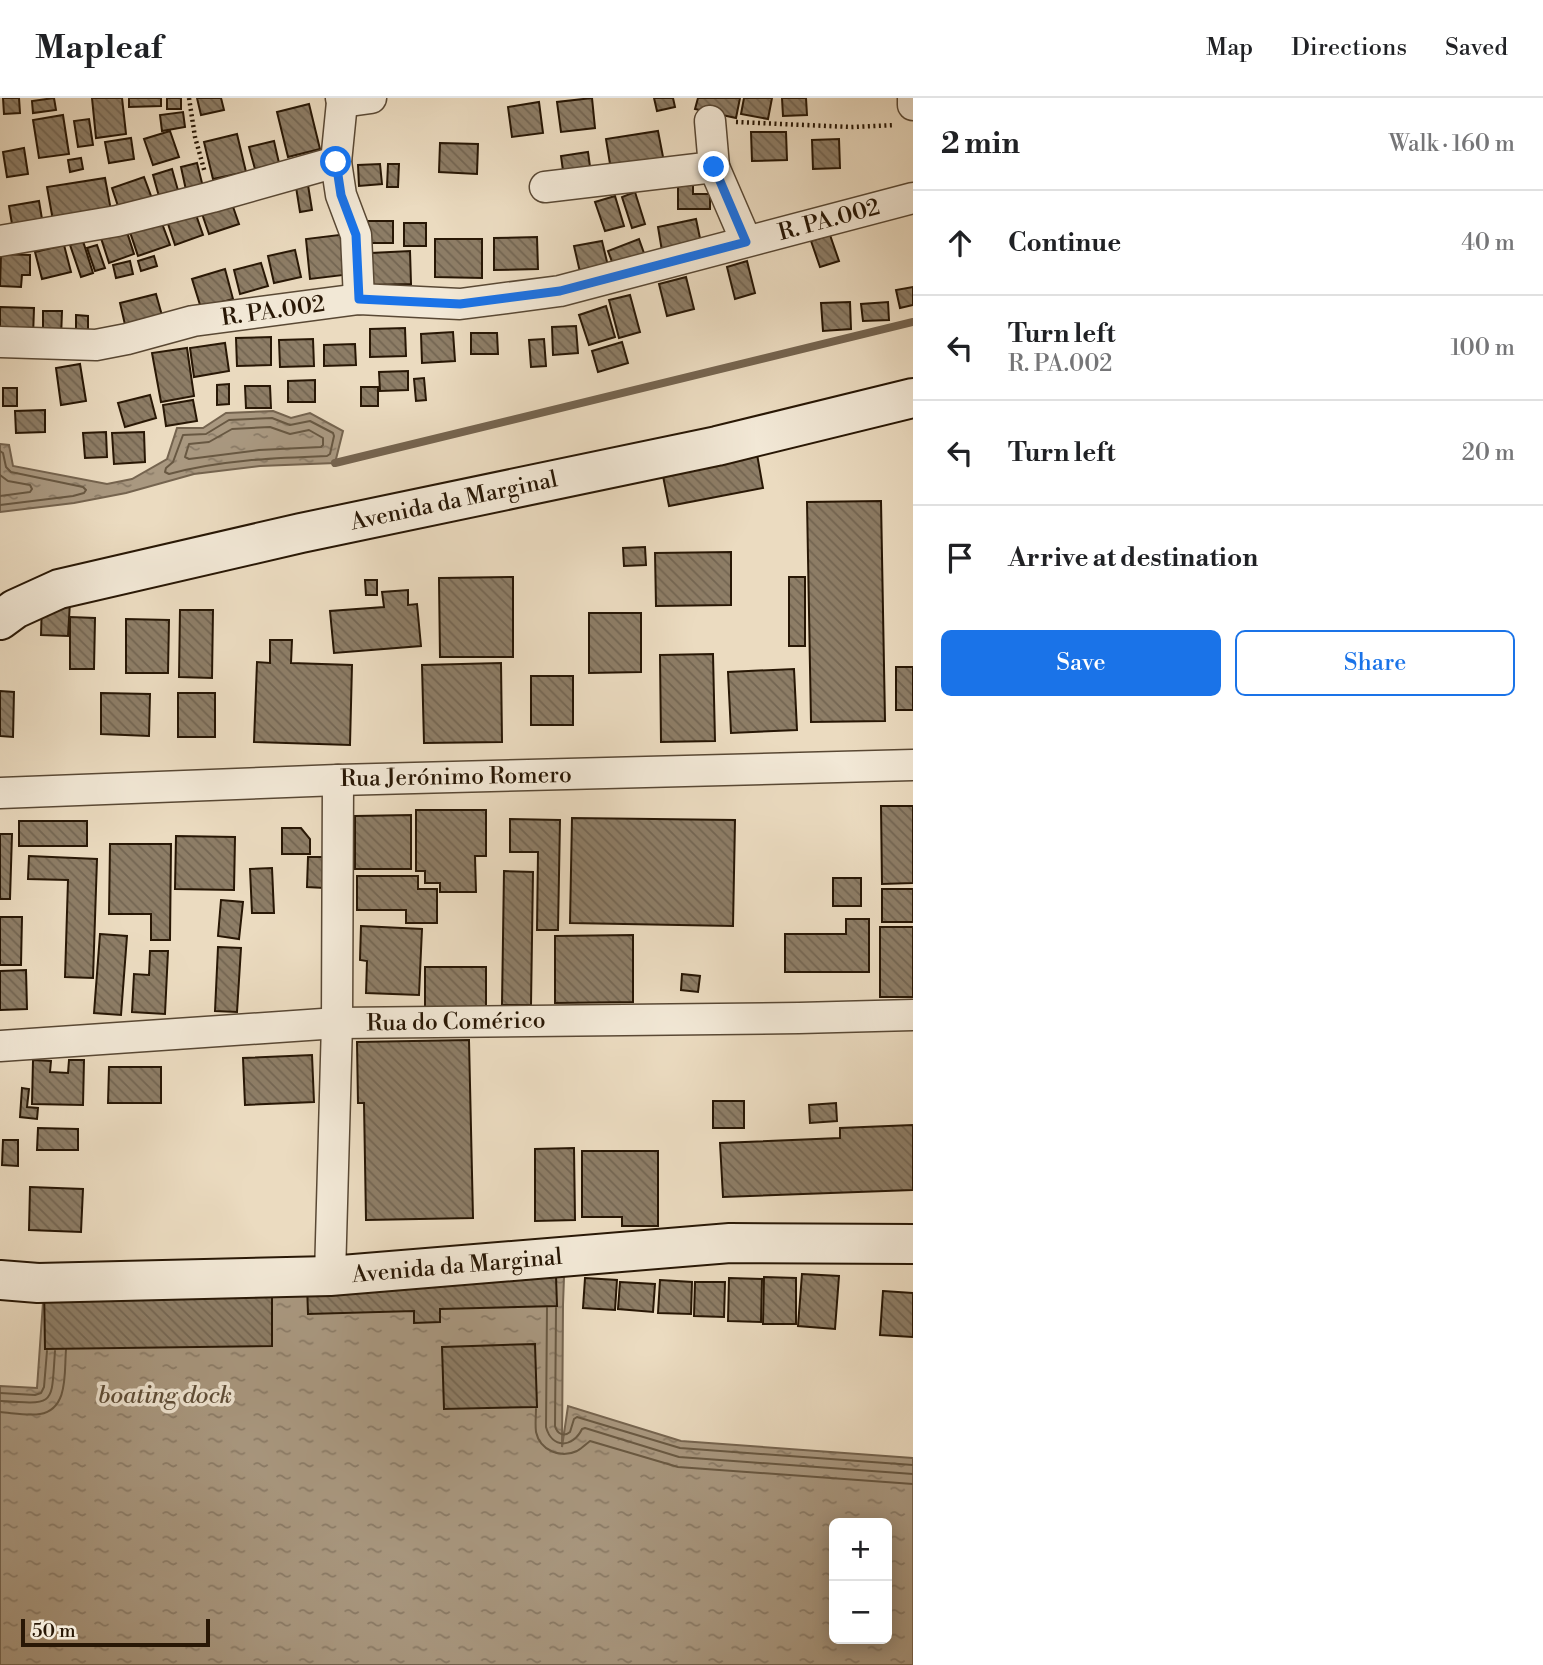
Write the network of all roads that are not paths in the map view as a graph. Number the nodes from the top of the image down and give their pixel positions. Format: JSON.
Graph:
{"nodes":[{"id":1,"x":351,"y":99,"type":"edge"},
{"id":2,"x":710,"y":121,"type":"road end"},
{"id":3,"x":336,"y":162,"type":"junction"},
{"id":4,"x":714,"y":167,"type":"junction"},
{"id":5,"x":545,"y":187,"type":"dead end"},
{"id":6,"x":913,"y":198,"type":"edge"},
{"id":7,"x":0,"y":241,"type":"edge"},
{"id":8,"x":746,"y":242,"type":"junction"},
{"id":9,"x":359,"y":299,"type":"junction"},
{"id":10,"x":0,"y":342,"type":"edge"},
{"id":11,"x":913,"y":398,"type":"edge"},
{"id":12,"x":0,"y":620,"type":"edge"},
{"id":13,"x":913,"y":765,"type":"edge"},
{"id":14,"x":338,"y":780,"type":"junction"},
{"id":15,"x":0,"y":793,"type":"edge"},
{"id":16,"x":913,"y":1015,"type":"edge"},
{"id":17,"x":337,"y":1023,"type":"junction"},
{"id":18,"x":0,"y":1046,"type":"edge"},
{"id":19,"x":913,"y":1244,"type":"edge"},
{"id":20,"x":330,"y":1276,"type":"junction"},
{"id":21,"x":0,"y":1280,"type":"edge"}],
"edges":[{"from":1,"to":3,"type":"street"},
{"from":2,"to":4,"type":"street"},
{"from":3,"to":7,"type":"street"},
{"from":3,"to":9,"type":"street"},
{"from":4,"to":5,"type":"street"},
{"from":4,"to":8,"type":"street"},
{"from":6,"to":8,"type":"street","name":"R. PA.002"},
{"from":8,"to":9,"type":"street","name":"R. PA.002"},
{"from":9,"to":10,"type":"street","name":"R. PA.002"},
{"from":11,"to":12,"type":"street","name":"Avenida da Marginal"},
{"from":13,"to":14,"type":"street","name":"Rua Jerónimo Romero"},
{"from":14,"to":15,"type":"street","name":"Rua Jerónimo Romero"},
{"from":14,"to":17,"type":"street"},
{"from":16,"to":17,"type":"street","name":"Rua do Comérico"},
{"from":17,"to":18,"type":"street","name":"Rua do Comérico"},
{"from":17,"to":20,"type":"street"},
{"from":19,"to":20,"type":"street","name":"Avenida da Marginal"},
{"from":20,"to":21,"type":"street","name":"Avenida da Marginal"}]}
